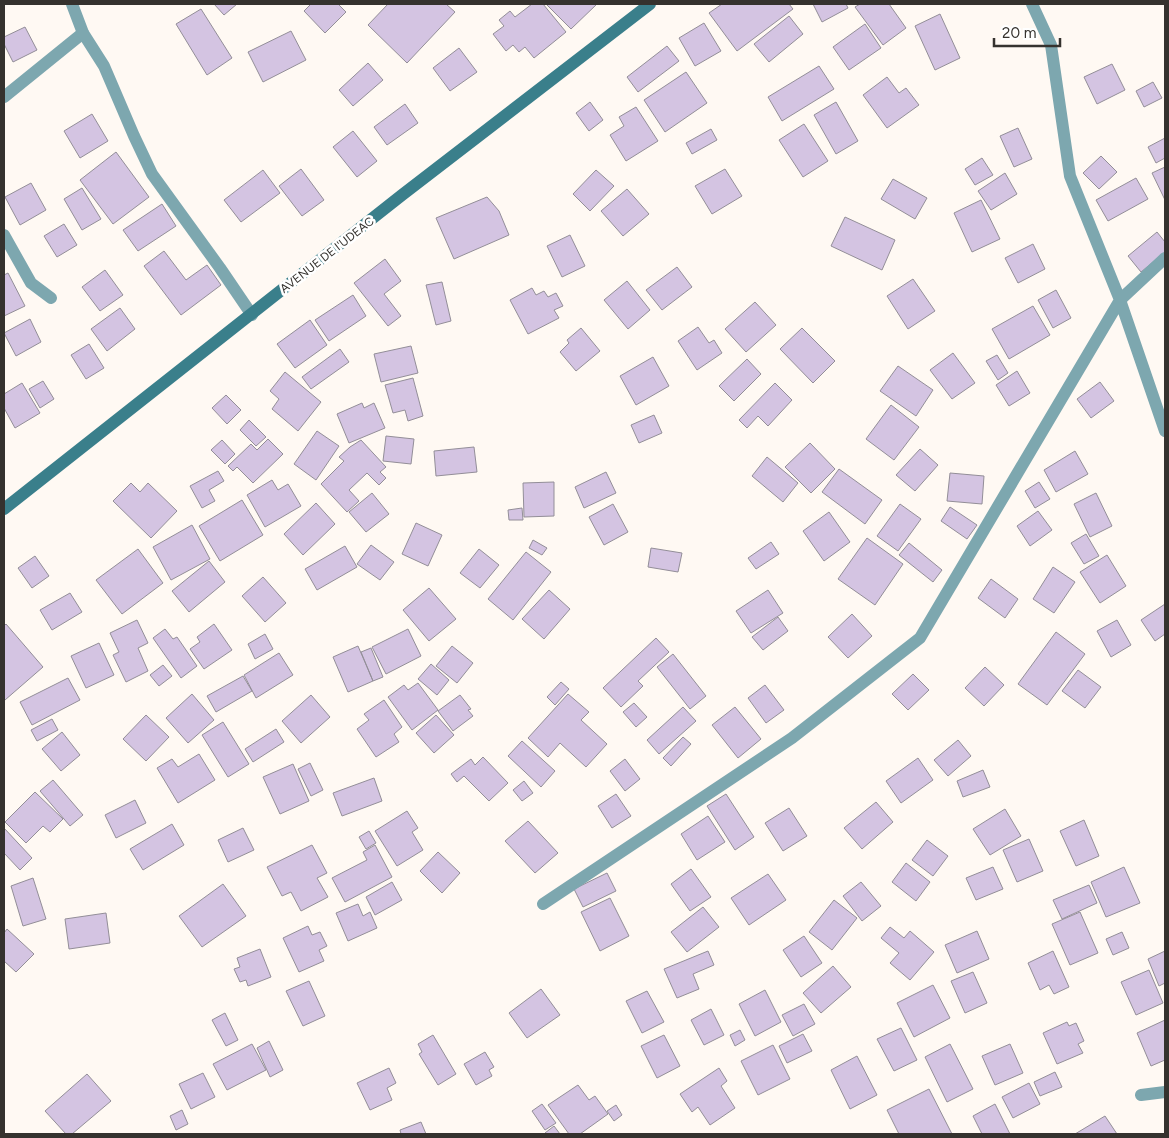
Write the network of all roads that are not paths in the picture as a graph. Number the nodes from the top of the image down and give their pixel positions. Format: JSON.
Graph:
{"nodes":[{"id":1,"x":72,"y":4,"type":"edge"},
{"id":2,"x":650,"y":4,"type":"edge"},
{"id":3,"x":1032,"y":4,"type":"edge"},
{"id":4,"x":83,"y":33,"type":"junction"},
{"id":5,"x":4,"y":97,"type":"edge"},
{"id":6,"x":4,"y":235,"type":"edge"},
{"id":7,"x":1165,"y":258,"type":"edge"},
{"id":8,"x":50,"y":298,"type":"dead end"},
{"id":9,"x":1120,"y":300,"type":"junction"},
{"id":10,"x":252,"y":315,"type":"junction"},
{"id":11,"x":1165,"y":432,"type":"edge"},
{"id":12,"x":4,"y":509,"type":"edge"},
{"id":13,"x":543,"y":904,"type":"dead end"},
{"id":14,"x":1165,"y":1092,"type":"edge"},
{"id":15,"x":1141,"y":1095,"type":"dead end"}],
"edges":[{"from":1,"to":4,"type":"street"},
{"from":2,"to":10,"type":"main road","name":"AVENUE DE I'UDEAC"},
{"from":3,"to":9,"type":"street"},
{"from":4,"to":5,"type":"street"},
{"from":4,"to":10,"type":"street"},
{"from":6,"to":8,"type":"street"},
{"from":7,"to":9,"type":"street"},
{"from":9,"to":11,"type":"street"},
{"from":9,"to":13,"type":"street"},
{"from":10,"to":12,"type":"main road","name":"AVENUE DE I'UDEAC"},
{"from":14,"to":15,"type":"street"}]}
